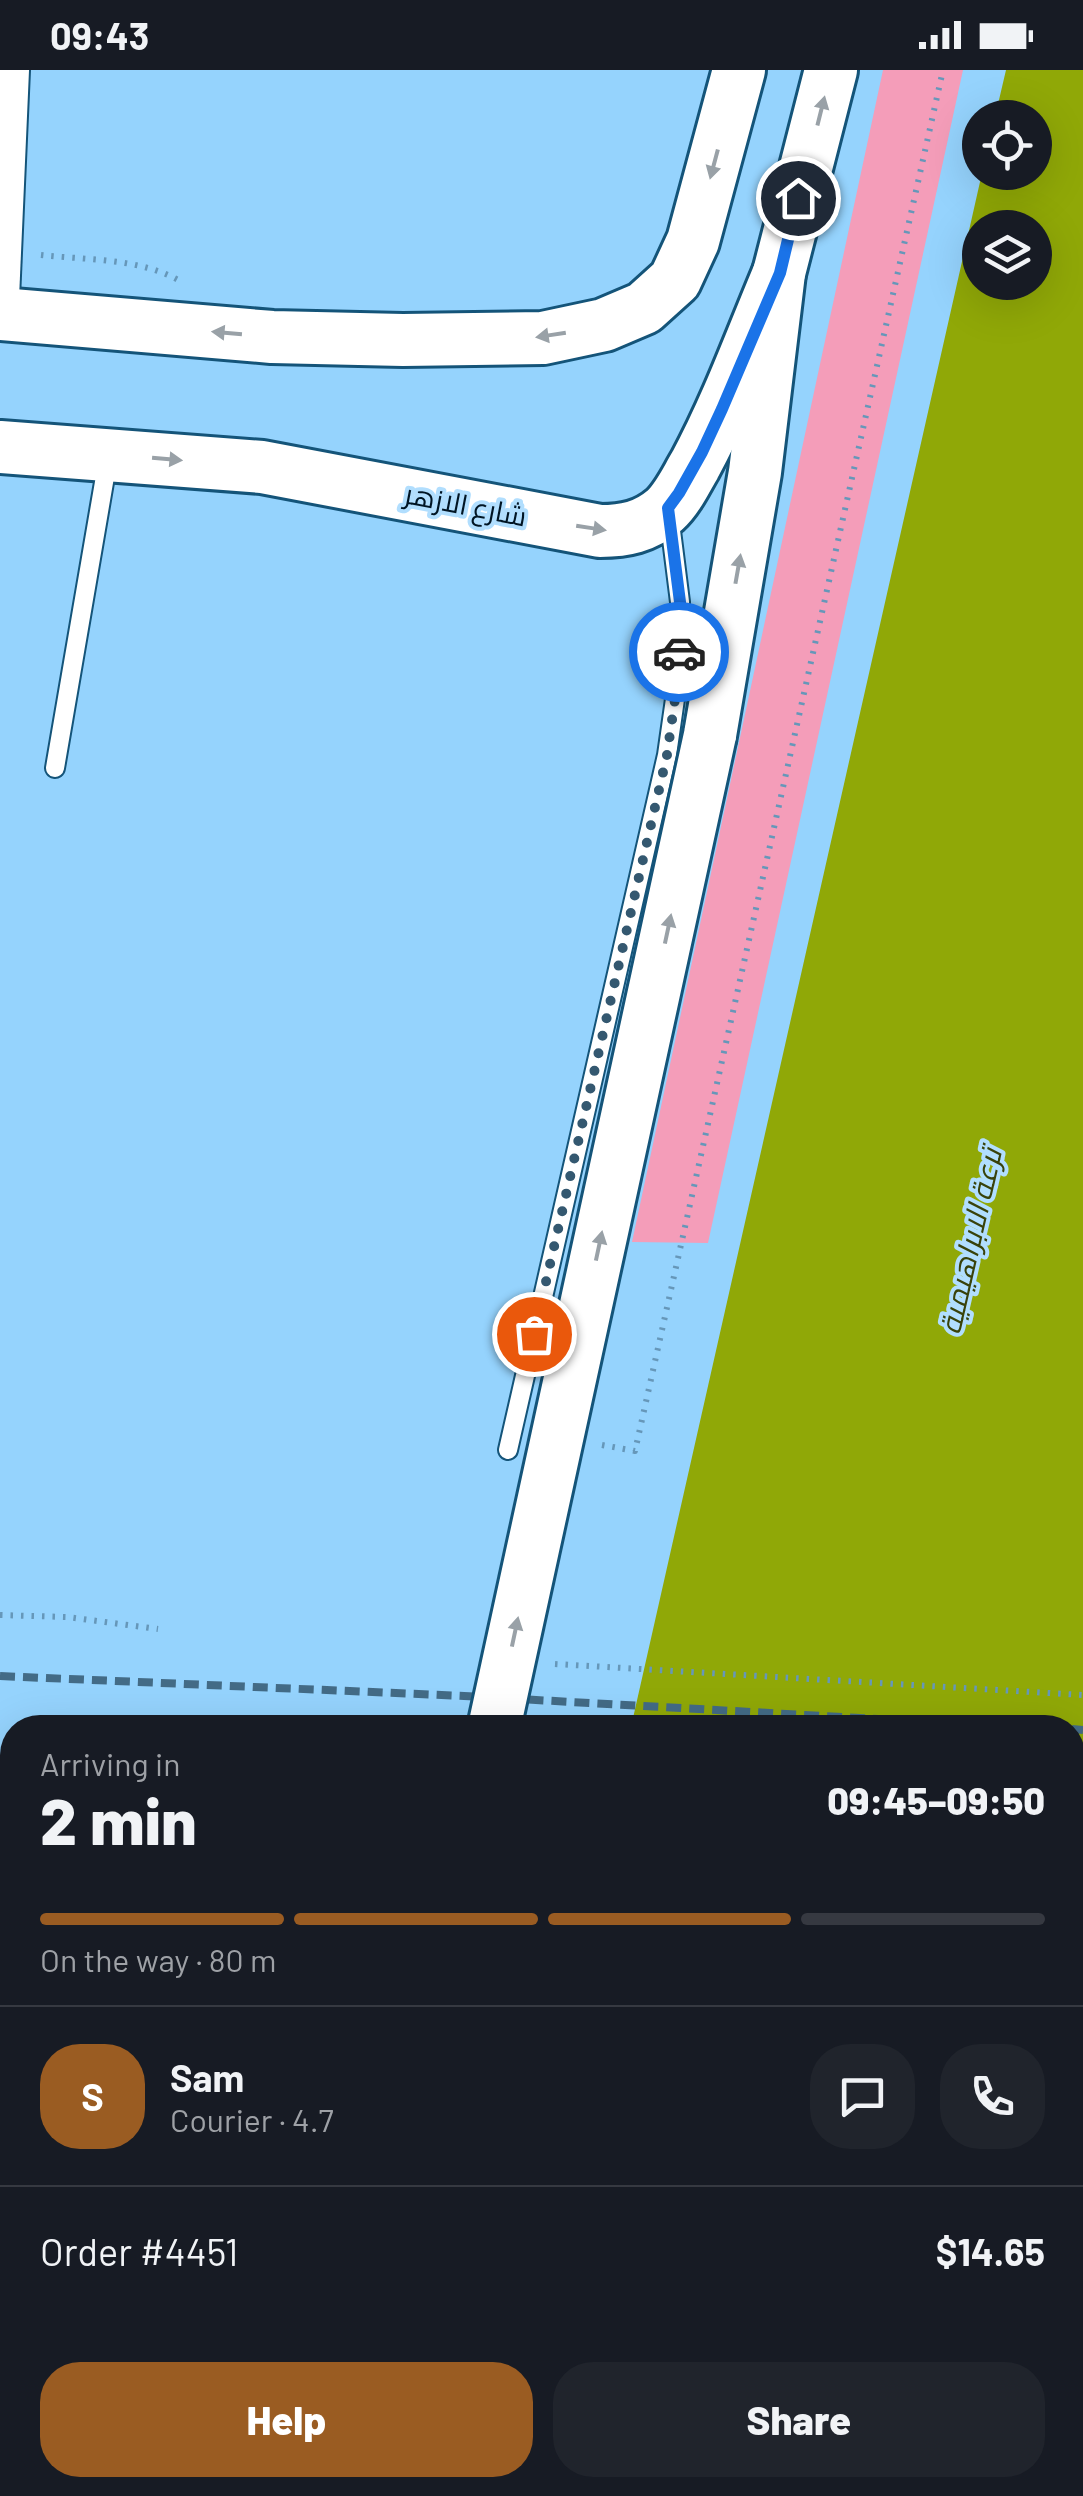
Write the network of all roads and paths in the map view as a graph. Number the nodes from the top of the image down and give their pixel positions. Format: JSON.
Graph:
{"nodes":[{"id":1,"x":10,"y":70,"type":"edge"},
{"id":2,"x":740,"y":70,"type":"edge"},
{"id":3,"x":830,"y":70,"type":"edge"},
{"id":4,"x":943,"y":70,"type":"edge"},
{"id":5,"x":780,"y":273,"type":"junction"},
{"id":6,"x":0,"y":298,"type":"edge"},
{"id":7,"x":0,"y":314,"type":"edge"},
{"id":8,"x":0,"y":447,"type":"edge"},
{"id":9,"x":108,"y":454,"type":"junction"},
{"id":10,"x":668,"y":508,"type":"junction"},
{"id":11,"x":55,"y":768,"type":"dead end"},
{"id":12,"x":601,"y":1445,"type":"dead end"},
{"id":13,"x":508,"y":1450,"type":"dead end"},
{"id":14,"x":0,"y":1615,"type":"edge"},
{"id":15,"x":158,"y":1629,"type":"dead end"},
{"id":16,"x":552,"y":1664,"type":"dead end"},
{"id":17,"x":1083,"y":1695,"type":"edge"},
{"id":18,"x":497,"y":1715,"type":"edge"}],
"edges":[{"from":1,"to":6,"type":"street"},
{"from":2,"to":7,"type":"main road","one_way":true},
{"from":5,"to":3,"type":"main road","one_way":true},
{"from":4,"to":12,"type":"path"},
{"from":5,"to":10,"type":"main road"},
{"from":18,"to":5,"type":"main road","one_way":true,"bridge":true},
{"from":8,"to":9,"type":"main road","name":"شارع الازهر"},
{"from":9,"to":10,"type":"main road","name":"شارع الازهر","one_way":true},
{"from":9,"to":11,"type":"lane"},
{"from":10,"to":13,"type":"lane"},
{"from":14,"to":15,"type":"path"},
{"from":16,"to":17,"type":"path"}]}
